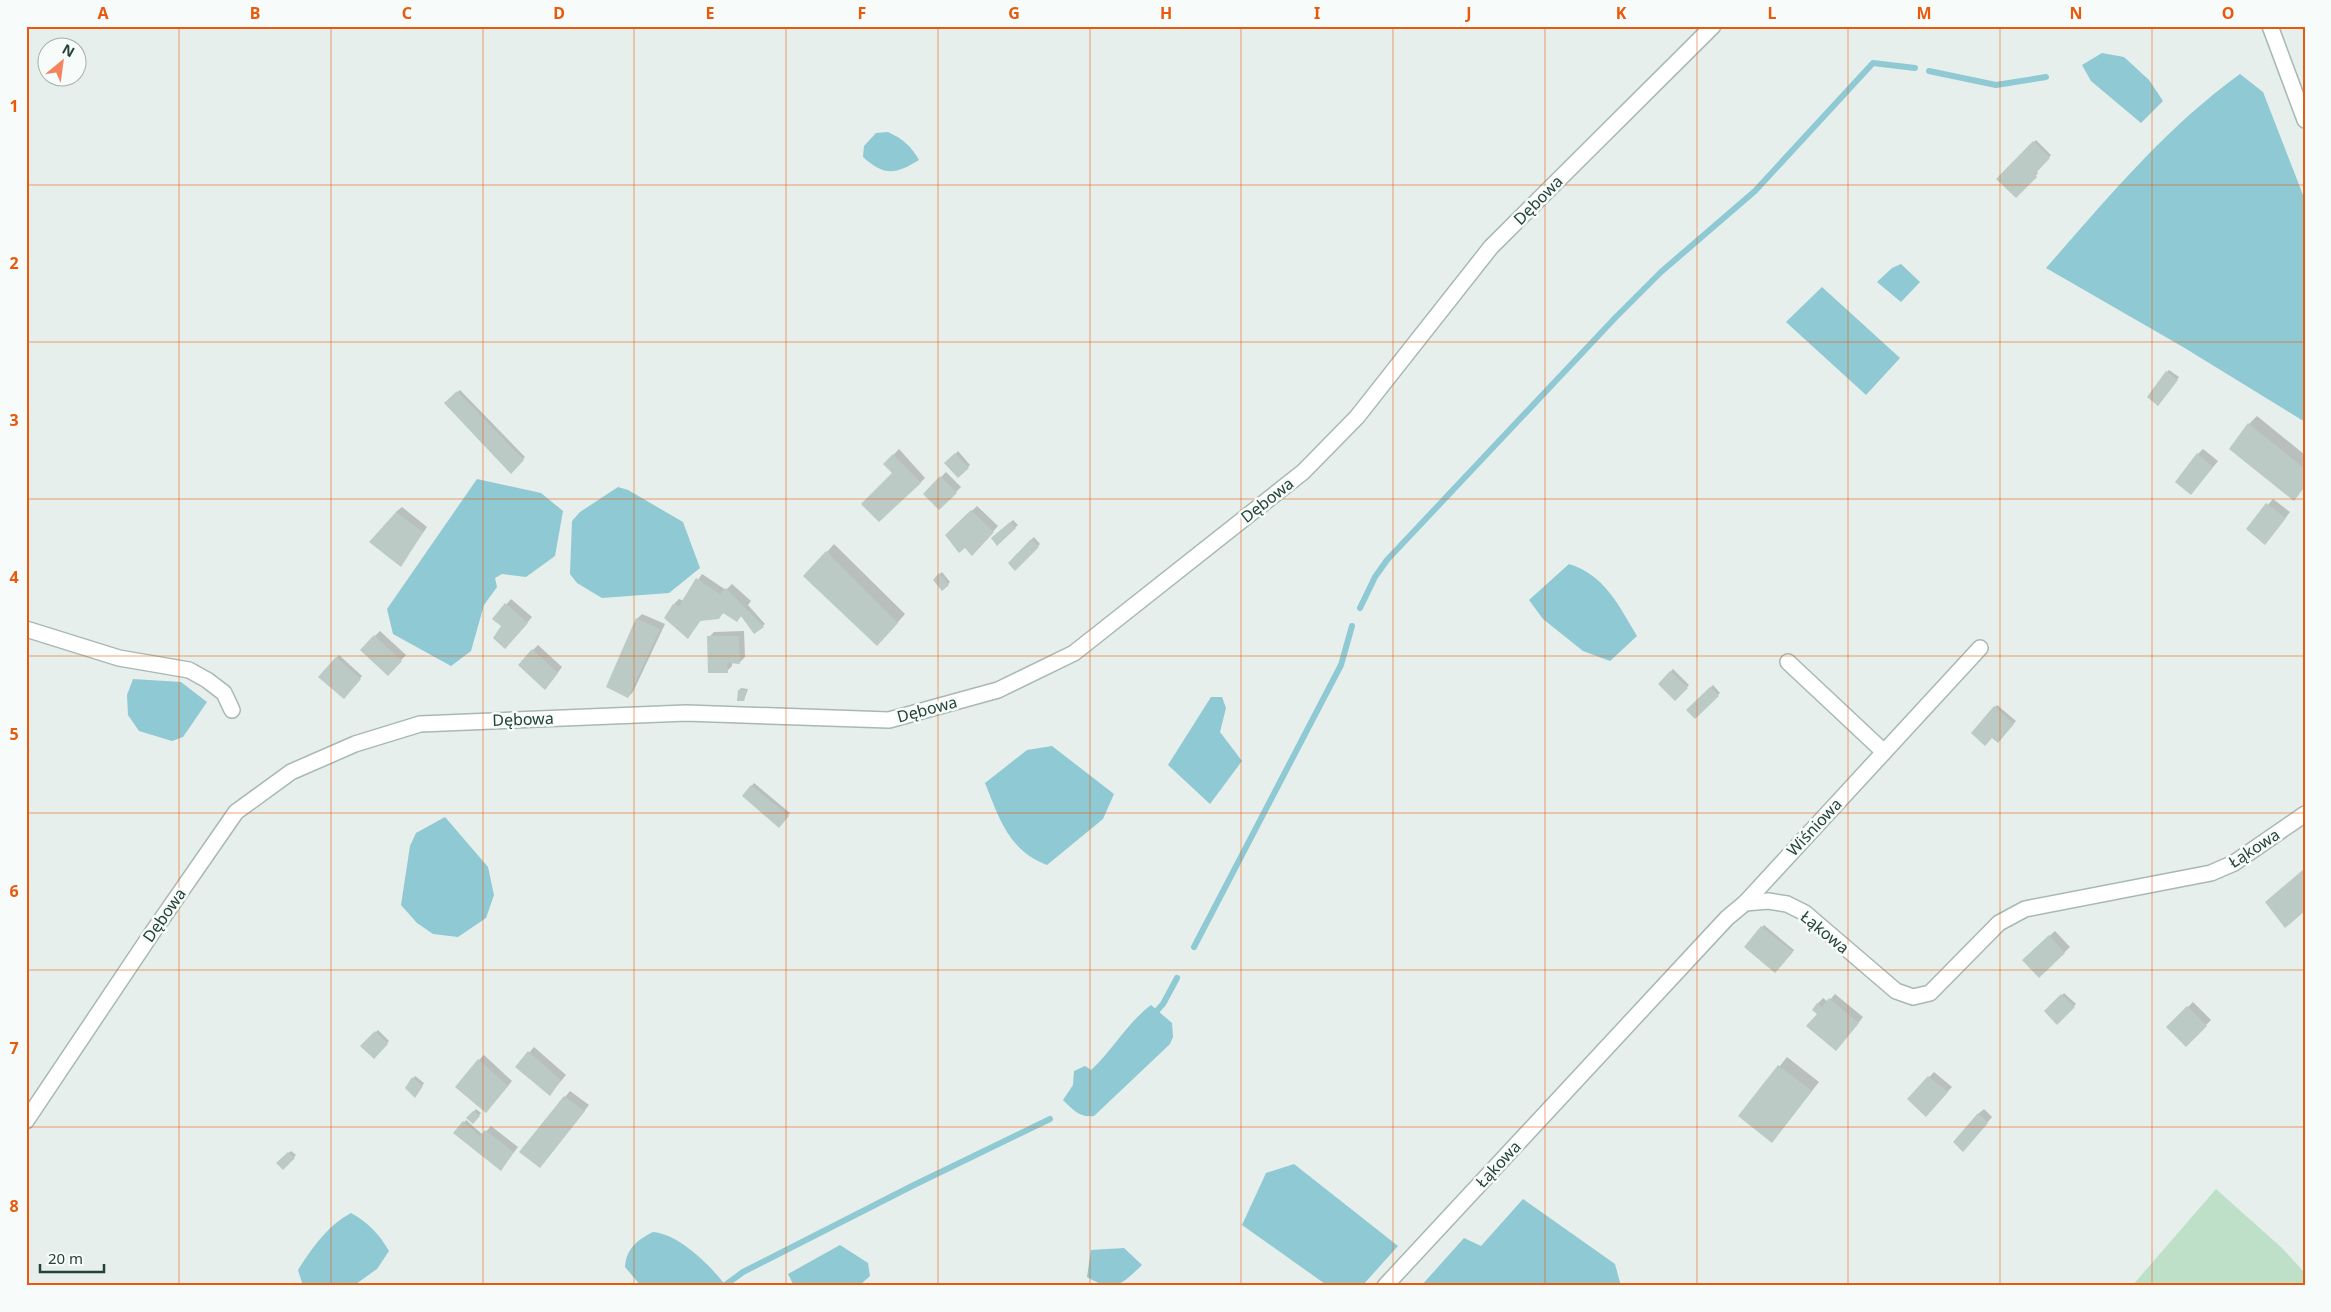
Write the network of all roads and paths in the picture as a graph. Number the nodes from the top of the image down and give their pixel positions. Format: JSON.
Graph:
{"nodes":[{"id":1,"x":1714,"y":26,"type":"edge"},
{"id":2,"x":2270,"y":26,"type":"edge"},
{"id":3,"x":2305,"y":120,"type":"edge"},
{"id":4,"x":26,"y":629,"type":"edge"},
{"id":5,"x":1980,"y":648,"type":"dead end"},
{"id":6,"x":1788,"y":662,"type":"dead end"},
{"id":7,"x":232,"y":710,"type":"dead end"},
{"id":8,"x":1884,"y":752,"type":"junction"},
{"id":9,"x":2305,"y":814,"type":"edge"},
{"id":10,"x":1745,"y":903,"type":"junction"},
{"id":11,"x":26,"y":1120,"type":"edge"},
{"id":12,"x":1385,"y":1286,"type":"edge"}],
"edges":[{"from":1,"to":11,"type":"street","name":"Dębowa"},
{"from":2,"to":3,"type":"street"},
{"from":4,"to":7,"type":"street"},
{"from":5,"to":8,"type":"street","name":"Wiśniowa"},
{"from":6,"to":8,"type":"street"},
{"from":8,"to":10,"type":"street","name":"Wiśniowa"},
{"from":9,"to":10,"type":"street","name":"Łąkowa"},
{"from":10,"to":12,"type":"street","name":"Łąkowa"}]}
